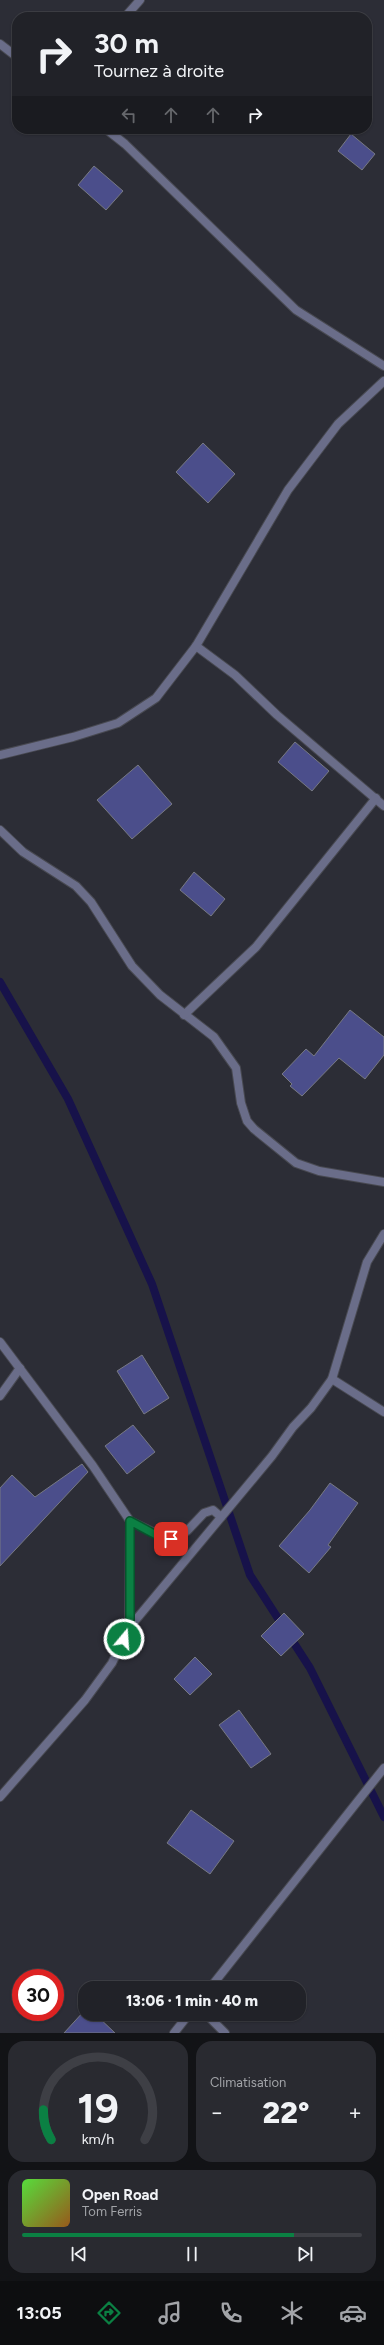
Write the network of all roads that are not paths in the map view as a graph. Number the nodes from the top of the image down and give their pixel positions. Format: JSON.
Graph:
{"nodes":[{"id":1,"x":140,"y":0,"type":"edge"},
{"id":2,"x":129,"y":12,"type":"edge"},
{"id":3,"x":0,"y":44,"type":"edge"},
{"id":4,"x":12,"y":53,"type":"edge"},
{"id":5,"x":112,"y":134,"type":"edge"},
{"id":6,"x":384,"y":366,"type":"edge"},
{"id":7,"x":384,"y":381,"type":"edge"},
{"id":8,"x":196,"y":646,"type":"junction"},
{"id":9,"x":0,"y":755,"type":"edge"},
{"id":10,"x":376,"y":798,"type":"junction"},
{"id":11,"x":384,"y":806,"type":"edge"},
{"id":12,"x":0,"y":830,"type":"edge"},
{"id":13,"x":184,"y":1015,"type":"junction"},
{"id":14,"x":384,"y":1182,"type":"edge"},
{"id":15,"x":384,"y":1234,"type":"edge"},
{"id":16,"x":0,"y":1342,"type":"edge"},
{"id":17,"x":20,"y":1368,"type":"junction"},
{"id":18,"x":332,"y":1379,"type":"junction"},
{"id":19,"x":0,"y":1396,"type":"edge"},
{"id":20,"x":384,"y":1412,"type":"edge"},
{"id":21,"x":221,"y":1517,"type":"junction"},
{"id":22,"x":130,"y":1521,"type":"junction"},
{"id":23,"x":130,"y":1628,"type":"junction"},
{"id":24,"x":384,"y":1768,"type":"edge"},
{"id":25,"x":0,"y":1796,"type":"edge"},
{"id":26,"x":216,"y":1981,"type":"edge"},
{"id":27,"x":183,"y":2021,"type":"edge"},
{"id":28,"x":213,"y":2021,"type":"edge"},
{"id":29,"x":174,"y":2033,"type":"edge"},
{"id":30,"x":224,"y":2033,"type":"edge"}],
"edges":[{"from":1,"to":2,"type":"street"},
{"from":3,"to":4,"type":"street"},
{"from":5,"to":6,"type":"street"},
{"from":7,"to":8,"type":"street"},
{"from":8,"to":9,"type":"street"},
{"from":8,"to":10,"type":"street"},
{"from":10,"to":11,"type":"street"},
{"from":10,"to":13,"type":"street"},
{"from":12,"to":13,"type":"street"},
{"from":13,"to":14,"type":"street"},
{"from":15,"to":18,"type":"street"},
{"from":16,"to":17,"type":"street"},
{"from":17,"to":19,"type":"street"},
{"from":17,"to":22,"type":"street"},
{"from":18,"to":20,"type":"street"},
{"from":18,"to":21,"type":"street"},
{"from":21,"to":22,"type":"street"},
{"from":21,"to":23,"type":"street"},
{"from":22,"to":23,"type":"street"},
{"from":23,"to":25,"type":"street"},
{"from":24,"to":26,"type":"street"},
{"from":27,"to":29,"type":"street"},
{"from":28,"to":30,"type":"street"}]}
